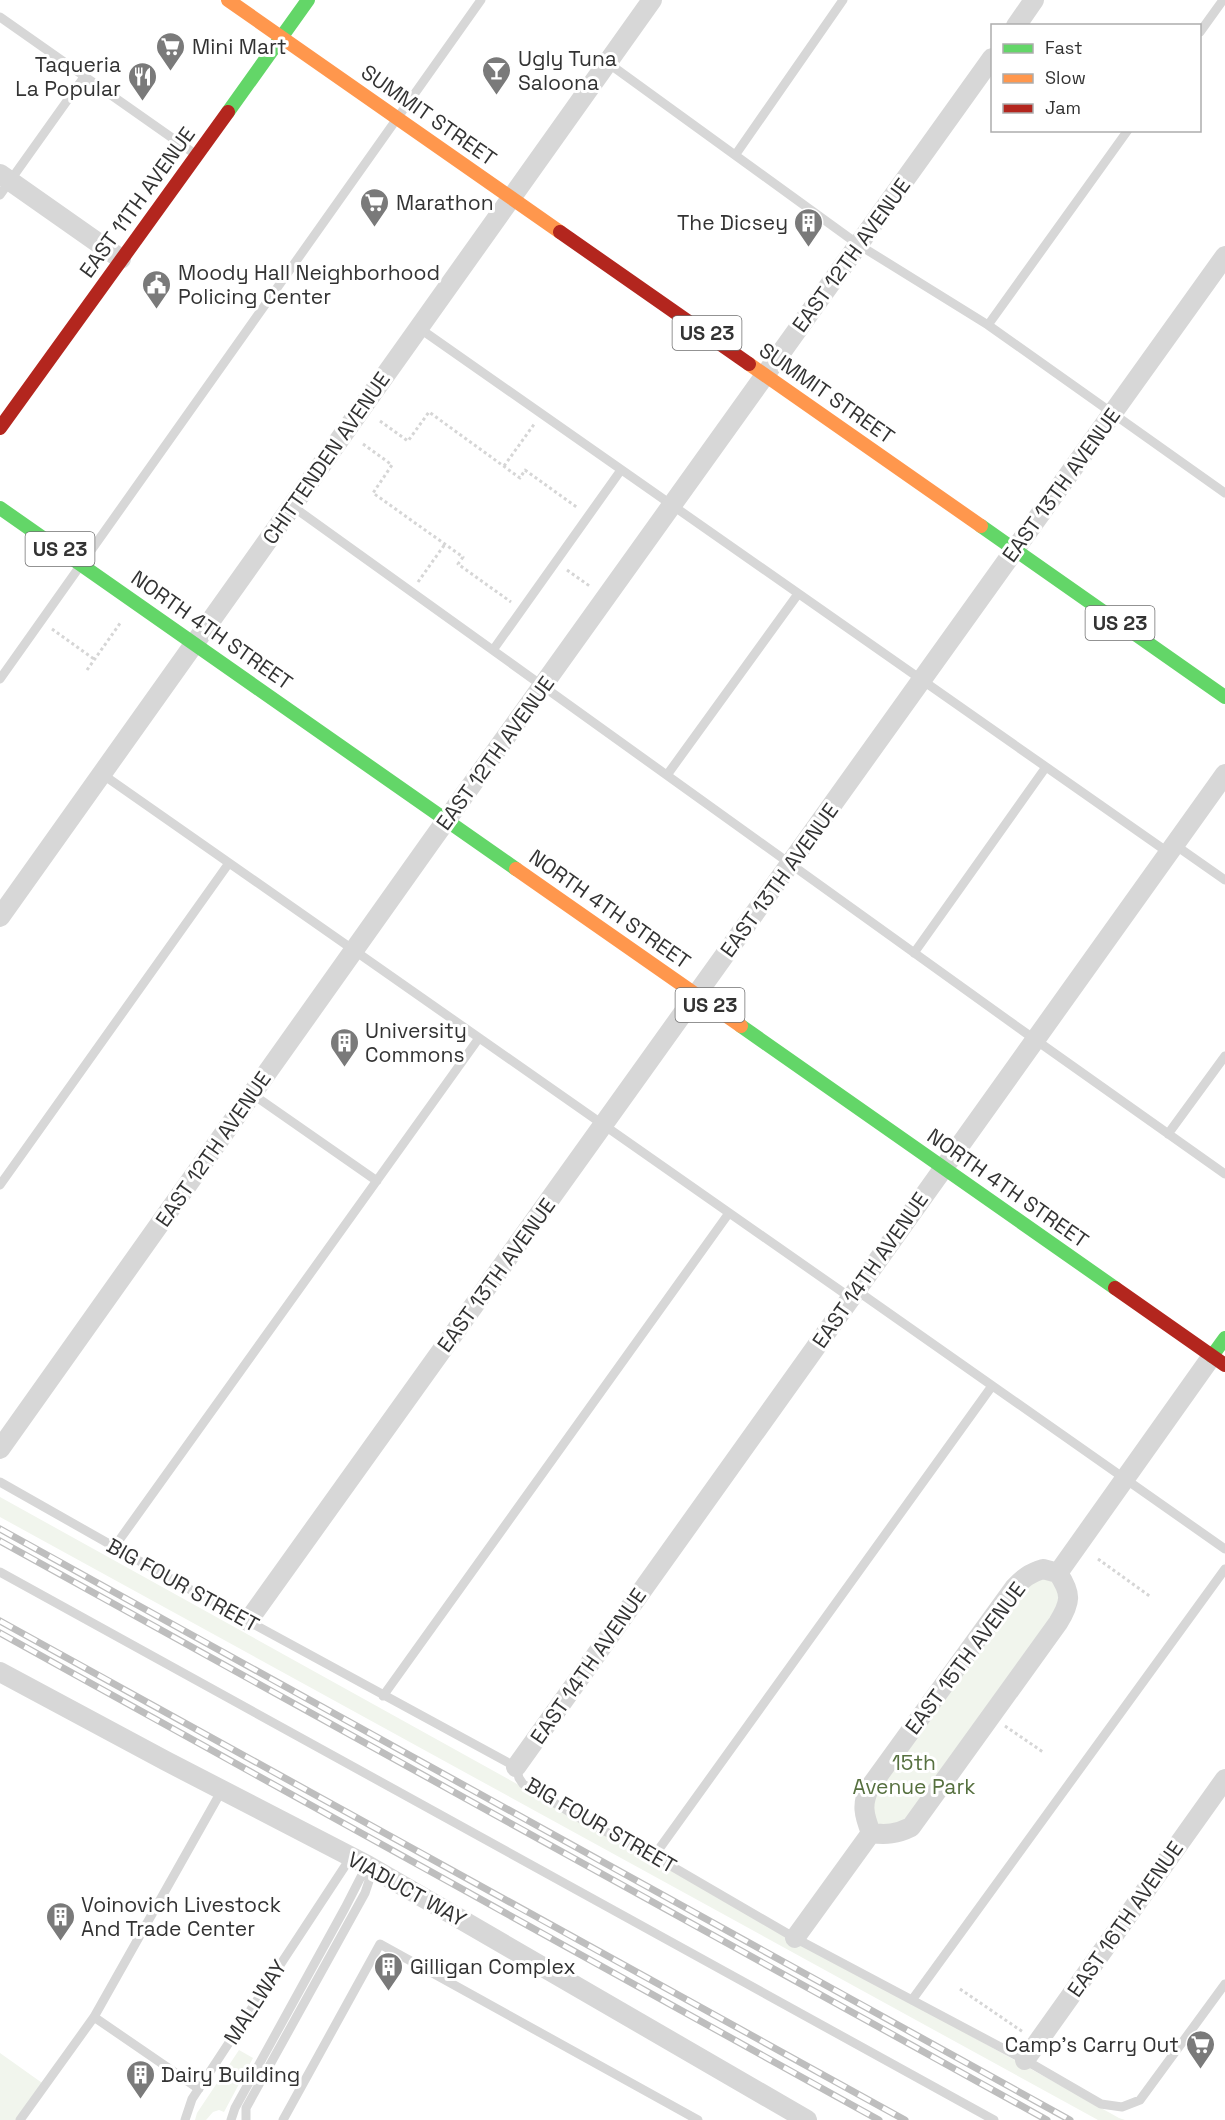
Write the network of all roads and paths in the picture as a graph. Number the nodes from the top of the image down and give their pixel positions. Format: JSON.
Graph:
{"nodes":[{"id":1,"x":228,"y":0,"type":"edge"},
{"id":2,"x":308,"y":0,"type":"edge"},
{"id":3,"x":481,"y":0,"type":"edge"},
{"id":4,"x":652,"y":0,"type":"edge"},
{"id":5,"x":843,"y":0,"type":"edge"},
{"id":6,"x":1034,"y":0,"type":"edge"},
{"id":7,"x":1222,"y":0,"type":"edge"},
{"id":8,"x":0,"y":17,"type":"edge"},
{"id":9,"x":1017,"y":24,"type":"edge"},
{"id":10,"x":1201,"y":31,"type":"edge"},
{"id":11,"x":281,"y":37,"type":"junction"},
{"id":12,"x":991,"y":61,"type":"edge"},
{"id":13,"x":608,"y":63,"type":"junction"},
{"id":14,"x":84,"y":76,"type":"junction"},
{"id":15,"x":397,"y":118,"type":"junction"},
{"id":16,"x":1127,"y":132,"type":"edge"},
{"id":17,"x":736,"y":154,"type":"junction"},
{"id":18,"x":197,"y":155,"type":"junction"},
{"id":19,"x":3,"y":183,"type":"edge"},
{"id":20,"x":512,"y":198,"type":"junction"},
{"id":21,"x":859,"y":245,"type":"junction"},
{"id":22,"x":1225,"y":256,"type":"edge"},
{"id":23,"x":121,"y":259,"type":"junction"},
{"id":24,"x":988,"y":325,"type":"junction"},
{"id":25,"x":419,"y":328,"type":"junction"},
{"id":26,"x":765,"y":376,"type":"junction"},
{"id":27,"x":1113,"y":413,"type":"junction"},
{"id":28,"x":541,"y":414,"type":"junction"},
{"id":29,"x":380,"y":421,"type":"dead end"},
{"id":30,"x":0,"y":428,"type":"edge"},
{"id":31,"x":363,"y":444,"type":"dead end"},
{"id":32,"x":504,"y":466,"type":"junction"},
{"id":33,"x":621,"y":470,"type":"junction"},
{"id":34,"x":1225,"y":493,"type":"edge"},
{"id":35,"x":292,"y":506,"type":"junction"},
{"id":36,"x":672,"y":506,"type":"junction"},
{"id":37,"x":0,"y":508,"type":"edge"},
{"id":38,"x":589,"y":516,"type":"junction"},
{"id":39,"x":445,"y":544,"type":"junction"},
{"id":40,"x":1016,"y":549,"type":"junction"},
{"id":41,"x":555,"y":562,"type":"junction"},
{"id":42,"x":81,"y":564,"type":"junction"},
{"id":43,"x":595,"y":590,"type":"dead end"},
{"id":44,"x":411,"y":591,"type":"junction"},
{"id":45,"x":798,"y":594,"type":"junction"},
{"id":46,"x":522,"y":609,"type":"junction"},
{"id":47,"x":41,"y":621,"type":"junction"},
{"id":48,"x":121,"y":622,"type":"dead end"},
{"id":49,"x":195,"y":643,"type":"junction"},
{"id":50,"x":493,"y":650,"type":"junction"},
{"id":51,"x":94,"y":659,"type":"junction"},
{"id":52,"x":87,"y":670,"type":"dead end"},
{"id":53,"x":0,"y":679,"type":"edge"},
{"id":54,"x":922,"y":680,"type":"junction"},
{"id":55,"x":543,"y":686,"type":"junction"},
{"id":56,"x":1225,"y":697,"type":"edge"},
{"id":57,"x":1046,"y":767,"type":"junction"},
{"id":58,"x":102,"y":774,"type":"junction"},
{"id":59,"x":1225,"y":774,"type":"edge"},
{"id":60,"x":667,"y":775,"type":"junction"},
{"id":61,"x":447,"y":820,"type":"junction"},
{"id":62,"x":1172,"y":849,"type":"junction"},
{"id":63,"x":229,"y":863,"type":"junction"},
{"id":64,"x":790,"y":864,"type":"junction"},
{"id":65,"x":1225,"y":880,"type":"edge"},
{"id":66,"x":0,"y":917,"type":"edge"},
{"id":67,"x":354,"y":951,"type":"junction"},
{"id":68,"x":914,"y":953,"type":"junction"},
{"id":69,"x":696,"y":995,"type":"junction"},
{"id":70,"x":479,"y":1038,"type":"junction"},
{"id":71,"x":1035,"y":1040,"type":"junction"},
{"id":72,"x":1225,"y":1056,"type":"edge"},
{"id":73,"x":252,"y":1094,"type":"junction"},
{"id":74,"x":603,"y":1125,"type":"junction"},
{"id":75,"x":1168,"y":1134,"type":"junction"},
{"id":76,"x":943,"y":1168,"type":"junction"},
{"id":77,"x":1225,"y":1174,"type":"edge"},
{"id":78,"x":377,"y":1181,"type":"junction"},
{"id":79,"x":0,"y":1185,"type":"edge"},
{"id":80,"x":729,"y":1213,"type":"junction"},
{"id":81,"x":853,"y":1294,"type":"junction"},
{"id":82,"x":1225,"y":1338,"type":"edge"},
{"id":83,"x":1218,"y":1361,"type":"edge"},
{"id":84,"x":992,"y":1386,"type":"junction"},
{"id":85,"x":0,"y":1449,"type":"edge"},
{"id":86,"x":1124,"y":1478,"type":"junction"},
{"id":87,"x":0,"y":1482,"type":"edge"},
{"id":88,"x":115,"y":1546,"type":"junction"},
{"id":89,"x":1225,"y":1549,"type":"edge"},
{"id":90,"x":1098,"y":1559,"type":"dead end"},
{"id":91,"x":1225,"y":1569,"type":"edge"},
{"id":92,"x":0,"y":1572,"type":"edge"},
{"id":93,"x":1058,"y":1573,"type":"junction"},
{"id":94,"x":1151,"y":1596,"type":"dead end"},
{"id":95,"x":248,"y":1621,"type":"junction"},
{"id":96,"x":0,"y":1672,"type":"edge"},
{"id":97,"x":383,"y":1696,"type":"junction"},
{"id":98,"x":1003,"y":1725,"type":"dead end"},
{"id":99,"x":1043,"y":1752,"type":"dead end"},
{"id":100,"x":516,"y":1767,"type":"junction"},
{"id":101,"x":1225,"y":1779,"type":"edge"},
{"id":102,"x":222,"y":1790,"type":"junction"},
{"id":103,"x":871,"y":1833,"type":"junction"},
{"id":104,"x":654,"y":1856,"type":"junction"},
{"id":105,"x":359,"y":1861,"type":"junction"},
{"id":106,"x":795,"y":1938,"type":"junction"},
{"id":107,"x":1225,"y":1984,"type":"edge"},
{"id":108,"x":960,"y":1989,"type":"dead end"},
{"id":109,"x":912,"y":2000,"type":"junction"},
{"id":110,"x":94,"y":2017,"type":"junction"},
{"id":111,"x":1026,"y":2034,"type":"dead end"},
{"id":112,"x":1025,"y":2060,"type":"junction"},
{"id":113,"x":198,"y":2089,"type":"junction"},
{"id":114,"x":284,"y":2118,"type":"edge"},
{"id":115,"x":20,"y":2120,"type":"edge"},
{"id":116,"x":185,"y":2120,"type":"edge"},
{"id":117,"x":231,"y":2120,"type":"edge"},
{"id":118,"x":246,"y":2120,"type":"edge"},
{"id":119,"x":698,"y":2120,"type":"edge"},
{"id":120,"x":807,"y":2120,"type":"edge"},
{"id":121,"x":994,"y":2120,"type":"edge"}],
"edges":[{"from":1,"to":11,"type":"main road","name":"SUMMIT STREET","number":"US 23"},
{"from":2,"to":11,"type":"main road","name":"EAST 11TH AVENUE"},
{"from":3,"to":15,"type":"lane"},
{"from":4,"to":13,"type":"street","name":"CHITTENDEN AVENUE"},
{"from":5,"to":17,"type":"lane"},
{"from":6,"to":9,"type":"street"},
{"from":7,"to":10,"type":"lane"},
{"from":8,"to":14,"type":"lane"},
{"from":11,"to":15,"type":"main road","name":"SUMMIT STREET","number":"US 23"},
{"from":11,"to":18,"type":"main road","name":"EAST 11TH AVENUE"},
{"from":12,"to":21,"type":"street","name":"EAST 12TH AVENUE"},
{"from":13,"to":17,"type":"lane"},
{"from":13,"to":20,"type":"street","name":"CHITTENDEN AVENUE"},
{"from":14,"to":18,"type":"lane"},
{"from":14,"to":19,"type":"lane"},
{"from":15,"to":20,"type":"main road","name":"SUMMIT STREET","number":"US 23"},
{"from":15,"to":42,"type":"lane"},
{"from":16,"to":24,"type":"lane"},
{"from":17,"to":21,"type":"lane"},
{"from":18,"to":23,"type":"main road","name":"EAST 11TH AVENUE"},
{"from":19,"to":23,"type":"street"},
{"from":20,"to":25,"type":"street","name":"CHITTENDEN AVENUE"},
{"from":20,"to":26,"type":"main road","name":"SUMMIT STREET","number":"US 23"},
{"from":21,"to":24,"type":"lane"},
{"from":21,"to":26,"type":"street","name":"EAST 12TH AVENUE"},
{"from":22,"to":27,"type":"street","name":"EAST 13TH AVENUE"},
{"from":23,"to":30,"type":"main road","name":"EAST 11TH AVENUE"},
{"from":24,"to":27,"type":"lane"},
{"from":25,"to":28,"type":"lane"},
{"from":25,"to":35,"type":"street","name":"CHITTENDEN AVENUE"},
{"from":26,"to":36,"type":"street","name":"EAST 12TH AVENUE"},
{"from":26,"to":40,"type":"main road","name":"SUMMIT STREET","number":"US 23"},
{"from":27,"to":34,"type":"lane"},
{"from":27,"to":40,"type":"street","name":"EAST 13TH AVENUE"},
{"from":28,"to":32,"type":"path"},
{"from":28,"to":33,"type":"lane"},
{"from":29,"to":32,"type":"path"},
{"from":31,"to":39,"type":"path"},
{"from":32,"to":38,"type":"path"},
{"from":33,"to":36,"type":"lane"},
{"from":33,"to":38,"type":"lane"},
{"from":35,"to":44,"type":"lane"},
{"from":35,"to":49,"type":"street","name":"CHITTENDEN AVENUE"},
{"from":36,"to":45,"type":"lane"},
{"from":36,"to":55,"type":"street","name":"EAST 12TH AVENUE"},
{"from":37,"to":42,"type":"main road","name":"NORTH 4TH STREET","number":"US 23"},
{"from":38,"to":41,"type":"lane"},
{"from":39,"to":44,"type":"path"},
{"from":39,"to":46,"type":"path"},
{"from":40,"to":54,"type":"street","name":"EAST 13TH AVENUE"},
{"from":40,"to":56,"type":"main road","name":"SUMMIT STREET","number":"US 23"},
{"from":41,"to":43,"type":"path"},
{"from":41,"to":46,"type":"lane"},
{"from":42,"to":47,"type":"lane"},
{"from":42,"to":49,"type":"main road","name":"NORTH 4TH STREET","number":"US 23"},
{"from":44,"to":50,"type":"lane"},
{"from":45,"to":54,"type":"lane"},
{"from":45,"to":60,"type":"lane"},
{"from":46,"to":50,"type":"lane"},
{"from":47,"to":51,"type":"path"},
{"from":47,"to":53,"type":"lane"},
{"from":48,"to":51,"type":"path"},
{"from":49,"to":58,"type":"street","name":"CHITTENDEN AVENUE"},
{"from":49,"to":61,"type":"main road","name":"NORTH 4TH STREET","number":"US 23"},
{"from":50,"to":55,"type":"lane"},
{"from":51,"to":52,"type":"path"},
{"from":54,"to":57,"type":"lane"},
{"from":54,"to":64,"type":"street","name":"EAST 13TH AVENUE"},
{"from":55,"to":60,"type":"lane"},
{"from":55,"to":61,"type":"street","name":"EAST 12TH AVENUE"},
{"from":57,"to":62,"type":"lane"},
{"from":57,"to":68,"type":"lane"},
{"from":58,"to":63,"type":"lane"},
{"from":58,"to":66,"type":"street","name":"CHITTENDEN AVENUE"},
{"from":59,"to":62,"type":"street","name":"EAST 14TH AVENUE"},
{"from":60,"to":64,"type":"lane"},
{"from":61,"to":67,"type":"street","name":"EAST 12TH AVENUE"},
{"from":61,"to":69,"type":"main road","name":"NORTH 4TH STREET","number":"US 23"},
{"from":62,"to":65,"type":"lane"},
{"from":62,"to":71,"type":"street","name":"EAST 14TH AVENUE"},
{"from":63,"to":67,"type":"lane"},
{"from":63,"to":79,"type":"lane"},
{"from":64,"to":68,"type":"lane"},
{"from":64,"to":69,"type":"street","name":"EAST 13TH AVENUE"},
{"from":67,"to":70,"type":"lane"},
{"from":67,"to":73,"type":"street","name":"EAST 12TH AVENUE"},
{"from":68,"to":71,"type":"lane"},
{"from":69,"to":74,"type":"street","name":"EAST 13TH AVENUE"},
{"from":69,"to":76,"type":"main road","name":"NORTH 4TH STREET","number":"US 23"},
{"from":70,"to":74,"type":"lane"},
{"from":70,"to":78,"type":"lane"},
{"from":71,"to":75,"type":"lane"},
{"from":71,"to":76,"type":"street","name":"EAST 14TH AVENUE"},
{"from":72,"to":75,"type":"lane"},
{"from":73,"to":78,"type":"lane"},
{"from":73,"to":85,"type":"street","name":"EAST 12TH AVENUE"},
{"from":74,"to":80,"type":"lane"},
{"from":74,"to":95,"type":"street","name":"EAST 13TH AVENUE"},
{"from":75,"to":77,"type":"lane"},
{"from":76,"to":81,"type":"street","name":"EAST 14TH AVENUE"},
{"from":76,"to":83,"type":"main road","name":"NORTH 4TH STREET","number":"US 23"},
{"from":78,"to":88,"type":"lane"},
{"from":80,"to":81,"type":"lane"},
{"from":80,"to":97,"type":"lane"},
{"from":81,"to":84,"type":"lane"},
{"from":81,"to":100,"type":"street","name":"EAST 14TH AVENUE"},
{"from":82,"to":83,"type":"main road"},
{"from":83,"to":86,"type":"street"},
{"from":84,"to":86,"type":"lane"},
{"from":84,"to":104,"type":"lane"},
{"from":86,"to":89,"type":"lane"},
{"from":86,"to":93,"type":"street"},
{"from":87,"to":88,"type":"lane","name":"BIG FOUR STREET"},
{"from":88,"to":95,"type":"lane","name":"BIG FOUR STREET"},
{"from":90,"to":94,"type":"path"},
{"from":91,"to":109,"type":"lane"},
{"from":92,"to":121,"type":"lane"},
{"from":93,"to":103,"type":"street","name":"EAST 15TH AVENUE"},
{"from":93,"to":103,"type":"street"},
{"from":95,"to":97,"type":"lane","name":"BIG FOUR STREET"},
{"from":96,"to":102,"type":"street","name":"VIADUCT WAY"},
{"from":97,"to":100,"type":"lane","name":"BIG FOUR STREET"},
{"from":98,"to":99,"type":"path"},
{"from":100,"to":104,"type":"lane","name":"BIG FOUR STREET"},
{"from":101,"to":112,"type":"street","name":"EAST 16TH AVENUE"},
{"from":102,"to":105,"type":"street","name":"VIADUCT WAY"},
{"from":102,"to":110,"type":"lane"},
{"from":103,"to":106,"type":"street"},
{"from":104,"to":106,"type":"lane","name":"BIG FOUR STREET"},
{"from":105,"to":113,"type":"lane","name":"MALLWAY"},
{"from":105,"to":117,"type":"lane"},
{"from":105,"to":118,"type":"lane"},
{"from":105,"to":120,"type":"street","name":"VIADUCT WAY"},
{"from":106,"to":109,"type":"lane","name":"BIG FOUR STREET"},
{"from":107,"to":112,"type":"lane","name":"BIG FOUR STREET"},
{"from":108,"to":111,"type":"path"},
{"from":109,"to":112,"type":"lane","name":"BIG FOUR STREET"},
{"from":110,"to":113,"type":"lane"},
{"from":110,"to":115,"type":"lane"},
{"from":113,"to":116,"type":"lane","name":"MALLWAY"},
{"from":114,"to":119,"type":"lane"}]}
